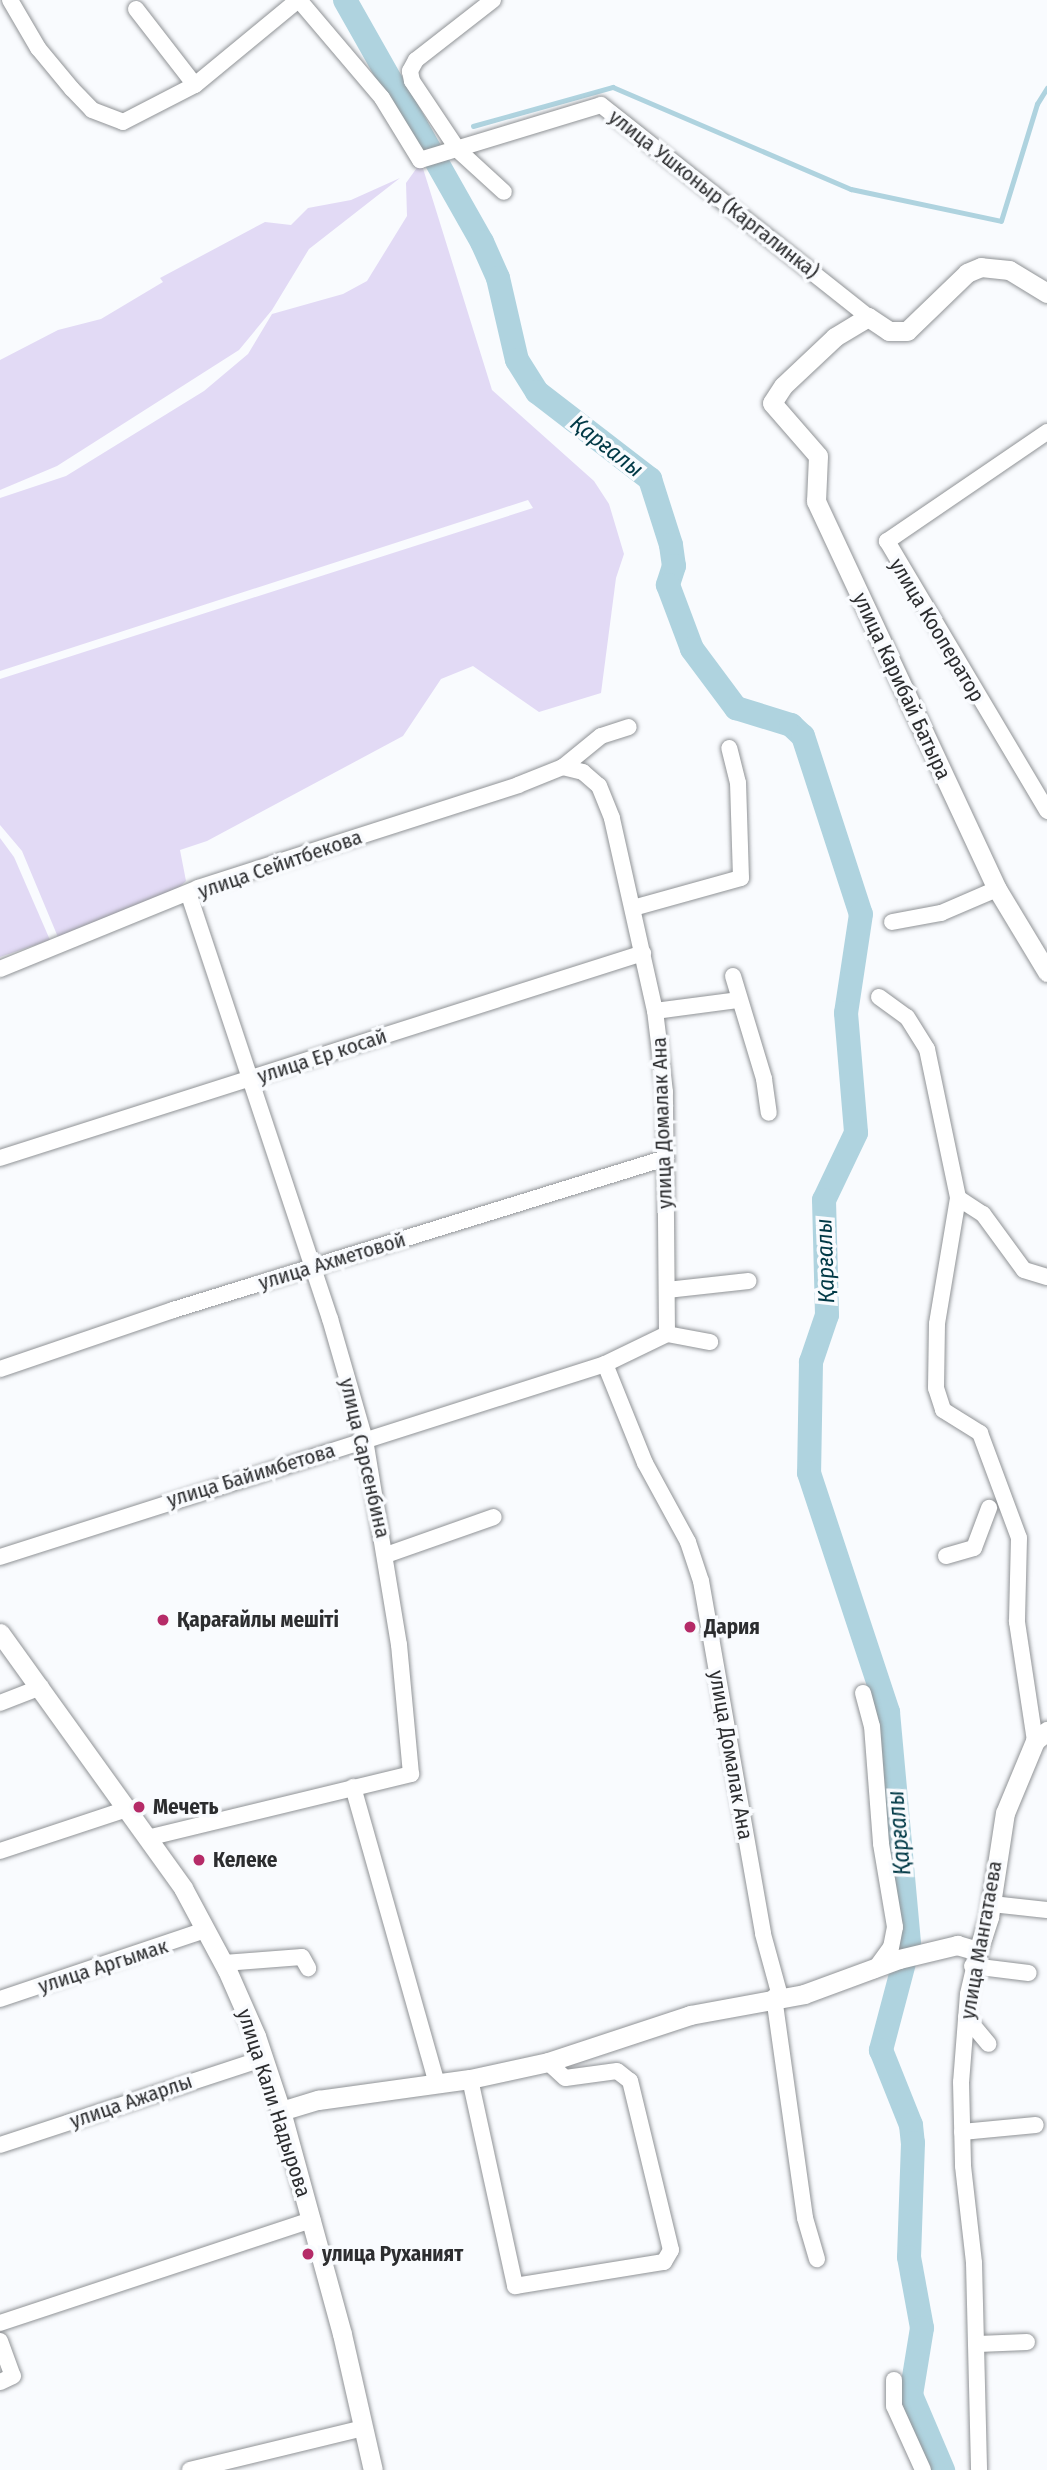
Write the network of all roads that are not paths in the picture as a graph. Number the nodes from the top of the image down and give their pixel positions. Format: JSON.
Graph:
{"nodes":[{"id":1,"x":10,"y":0,"type":"edge"},
{"id":2,"x":298,"y":0,"type":"edge"},
{"id":3,"x":493,"y":0,"type":"edge"},
{"id":4,"x":136,"y":9,"type":"dead end"},
{"id":5,"x":195,"y":85,"type":"junction"},
{"id":6,"x":458,"y":149,"type":"junction"},
{"id":7,"x":504,"y":192,"type":"dead end"},
{"id":8,"x":1047,"y":293,"type":"edge"},
{"id":9,"x":868,"y":317,"type":"junction"},
{"id":10,"x":1047,"y":432,"type":"edge"},
{"id":11,"x":629,"y":727,"type":"dead end"},
{"id":12,"x":729,"y":748,"type":"dead end"},
{"id":13,"x":563,"y":767,"type":"junction"},
{"id":14,"x":1047,"y":811,"type":"edge"},
{"id":15,"x":997,"y":889,"type":"junction"},
{"id":16,"x":189,"y":894,"type":"junction"},
{"id":17,"x":633,"y":908,"type":"junction"},
{"id":18,"x":892,"y":922,"type":"dead end"},
{"id":19,"x":643,"y":953,"type":"junction"},
{"id":20,"x":0,"y":969,"type":"edge"},
{"id":21,"x":1047,"y":972,"type":"edge"},
{"id":22,"x":733,"y":976,"type":"dead end"},
{"id":23,"x":879,"y":997,"type":"dead end"},
{"id":24,"x":739,"y":1000,"type":"junction"},
{"id":25,"x":656,"y":1011,"type":"junction"},
{"id":26,"x":252,"y":1079,"type":"junction"},
{"id":27,"x":769,"y":1112,"type":"dead end"},
{"id":28,"x":0,"y":1158,"type":"edge"},
{"id":29,"x":666,"y":1158,"type":"junction"},
{"id":30,"x":958,"y":1198,"type":"junction"},
{"id":31,"x":312,"y":1267,"type":"junction"},
{"id":32,"x":1047,"y":1277,"type":"edge"},
{"id":33,"x":749,"y":1281,"type":"dead end"},
{"id":34,"x":667,"y":1290,"type":"junction"},
{"id":35,"x":667,"y":1334,"type":"junction"},
{"id":36,"x":710,"y":1342,"type":"dead end"},
{"id":37,"x":605,"y":1364,"type":"junction"},
{"id":38,"x":0,"y":1369,"type":"edge"},
{"id":39,"x":365,"y":1440,"type":"junction"},
{"id":40,"x":1006,"y":1506,"type":"junction"},
{"id":41,"x":494,"y":1517,"type":"dead end"},
{"id":42,"x":386,"y":1555,"type":"junction"},
{"id":43,"x":946,"y":1556,"type":"dead end"},
{"id":44,"x":0,"y":1558,"type":"edge"},
{"id":45,"x":0,"y":1633,"type":"edge"},
{"id":46,"x":41,"y":1687,"type":"junction"},
{"id":47,"x":863,"y":1693,"type":"dead end"},
{"id":48,"x":0,"y":1703,"type":"edge"},
{"id":49,"x":1041,"y":1736,"type":"edge"},
{"id":50,"x":353,"y":1787,"type":"junction"},
{"id":51,"x":127,"y":1809,"type":"junction"},
{"id":52,"x":147,"y":1838,"type":"junction"},
{"id":53,"x":0,"y":1851,"type":"edge"},
{"id":54,"x":992,"y":1904,"type":"junction"},
{"id":55,"x":1047,"y":1910,"type":"edge"},
{"id":56,"x":205,"y":1930,"type":"junction"},
{"id":57,"x":975,"y":1959,"type":"junction"},
{"id":58,"x":223,"y":1963,"type":"junction"},
{"id":59,"x":308,"y":1968,"type":"dead end"},
{"id":60,"x":873,"y":1972,"type":"junction"},
{"id":61,"x":1029,"y":1973,"type":"dead end"},
{"id":62,"x":777,"y":1996,"type":"junction"},
{"id":63,"x":0,"y":1999,"type":"edge"},
{"id":64,"x":966,"y":2017,"type":"junction"},
{"id":65,"x":989,"y":2043,"type":"dead end"},
{"id":66,"x":262,"y":2059,"type":"junction"},
{"id":67,"x":548,"y":2062,"type":"junction"},
{"id":68,"x":470,"y":2079,"type":"junction"},
{"id":69,"x":437,"y":2084,"type":"junction"},
{"id":70,"x":281,"y":2111,"type":"junction"},
{"id":71,"x":1036,"y":2125,"type":"dead end"},
{"id":72,"x":962,"y":2132,"type":"junction"},
{"id":73,"x":0,"y":2145,"type":"edge"},
{"id":74,"x":312,"y":2220,"type":"junction"},
{"id":75,"x":817,"y":2259,"type":"dead end"},
{"id":76,"x":0,"y":2323,"type":"edge"},
{"id":77,"x":0,"y":2342,"type":"edge"},
{"id":78,"x":1027,"y":2342,"type":"dead end"},
{"id":79,"x":978,"y":2344,"type":"junction"},
{"id":80,"x":894,"y":2380,"type":"dead end"},
{"id":81,"x":0,"y":2382,"type":"edge"},
{"id":82,"x":364,"y":2428,"type":"junction"},
{"id":83,"x":190,"y":2470,"type":"edge"},
{"id":84,"x":373,"y":2470,"type":"edge"},
{"id":85,"x":923,"y":2470,"type":"edge"},
{"id":86,"x":979,"y":2470,"type":"edge"}],
"edges":[{"from":1,"to":5,"type":"street"},
{"from":2,"to":5,"type":"street"},
{"from":2,"to":6,"type":"street","name":"улица Ушконыр (Каргалинка)"},
{"from":3,"to":6,"type":"street"},
{"from":4,"to":5,"type":"street"},
{"from":6,"to":7,"type":"street"},
{"from":6,"to":9,"type":"street","name":"улица Ушконыр (Каргалинка)"},
{"from":8,"to":9,"type":"street"},
{"from":9,"to":15,"type":"street","name":"улица Карибай Батыра"},
{"from":10,"to":14,"type":"street","name":"улица Кооператор"},
{"from":11,"to":13,"type":"street"},
{"from":12,"to":17,"type":"street"},
{"from":13,"to":16,"type":"street","name":"улица Сейитбекова"},
{"from":13,"to":17,"type":"street","name":"улица Домалак Ана"},
{"from":15,"to":18,"type":"street"},
{"from":15,"to":21,"type":"street","name":"улица Карибай Батыра"},
{"from":16,"to":20,"type":"street","name":"улица Сейитбекова"},
{"from":16,"to":26,"type":"street","name":"улица Сарсенбина"},
{"from":17,"to":19,"type":"street","name":"улица Домалак Ана"},
{"from":19,"to":25,"type":"street","name":"улица Домалак Ана"},
{"from":19,"to":26,"type":"street","name":"улица Ер косай"},
{"from":22,"to":24,"type":"street"},
{"from":23,"to":30,"type":"street"},
{"from":24,"to":25,"type":"street"},
{"from":24,"to":27,"type":"street"},
{"from":25,"to":29,"type":"street","name":"улица Домалак Ана"},
{"from":26,"to":28,"type":"street","name":"улица Ер косай"},
{"from":26,"to":31,"type":"street","name":"улица Сарсенбина"},
{"from":29,"to":31,"type":"street","name":"улица Ахметовой"},
{"from":29,"to":34,"type":"street","name":"улица Домалак Ана"},
{"from":30,"to":32,"type":"street"},
{"from":30,"to":40,"type":"street","name":"улица Мангатаева"},
{"from":31,"to":38,"type":"street","name":"улица Ахметовой"},
{"from":31,"to":39,"type":"street","name":"улица Сарсенбина"},
{"from":33,"to":34,"type":"street"},
{"from":34,"to":35,"type":"street","name":"улица Домалак Ана"},
{"from":35,"to":36,"type":"street"},
{"from":35,"to":37,"type":"street","name":"улица Байимбетова"},
{"from":37,"to":39,"type":"street","name":"улица Байимбетова"},
{"from":37,"to":62,"type":"street","name":"улица Домалак Ана"},
{"from":39,"to":42,"type":"street","name":"улица Сарсенбина"},
{"from":39,"to":44,"type":"street","name":"улица Байимбетова"},
{"from":40,"to":43,"type":"street"},
{"from":40,"to":49,"type":"street","name":"улица Мангатаева"},
{"from":41,"to":42,"type":"street"},
{"from":42,"to":50,"type":"street","name":"улица Сарсенбина"},
{"from":45,"to":46,"type":"street","name":"улица Кали Надырова"},
{"from":46,"to":48,"type":"street"},
{"from":46,"to":51,"type":"street","name":"улица Кали Надырова"},
{"from":47,"to":60,"type":"street"},
{"from":49,"to":54,"type":"street","name":"улица Мангатаева"},
{"from":50,"to":52,"type":"street","name":"улица Сарсенбина"},
{"from":50,"to":69,"type":"street"},
{"from":51,"to":52,"type":"street","name":"улица Кали Надырова"},
{"from":51,"to":53,"type":"street"},
{"from":52,"to":56,"type":"street","name":"улица Кали Надырова"},
{"from":54,"to":55,"type":"street"},
{"from":54,"to":57,"type":"street","name":"улица Мангатаева"},
{"from":56,"to":58,"type":"street","name":"улица Кали Надырова"},
{"from":56,"to":63,"type":"street","name":"улица Аргымак"},
{"from":57,"to":60,"type":"street"},
{"from":57,"to":61,"type":"street"},
{"from":57,"to":64,"type":"street","name":"улица Мангатаева"},
{"from":58,"to":59,"type":"street"},
{"from":58,"to":66,"type":"street","name":"улица Кали Надырова"},
{"from":60,"to":62,"type":"street"},
{"from":62,"to":67,"type":"street"},
{"from":62,"to":75,"type":"street","name":"улица Домалак Ана"},
{"from":64,"to":65,"type":"street"},
{"from":64,"to":72,"type":"street","name":"улица Мангатаева"},
{"from":66,"to":70,"type":"street","name":"улица Кали Надырова"},
{"from":66,"to":73,"type":"street","name":"улица Ажарлы"},
{"from":67,"to":68,"type":"street"},
{"from":67,"to":68,"type":"street"},
{"from":68,"to":69,"type":"street"},
{"from":69,"to":70,"type":"street"},
{"from":70,"to":74,"type":"street","name":"улица Кали Надырова"},
{"from":71,"to":72,"type":"street"},
{"from":72,"to":79,"type":"street","name":"улица Мангатаева"},
{"from":74,"to":76,"type":"street"},
{"from":74,"to":82,"type":"street","name":"улица Кали Надырова"},
{"from":77,"to":81,"type":"street"},
{"from":78,"to":79,"type":"street"},
{"from":79,"to":86,"type":"street","name":"улица Мангатаева"},
{"from":80,"to":85,"type":"street"},
{"from":82,"to":83,"type":"street"},
{"from":82,"to":84,"type":"street","name":"улица Кали Надырова"}]}
